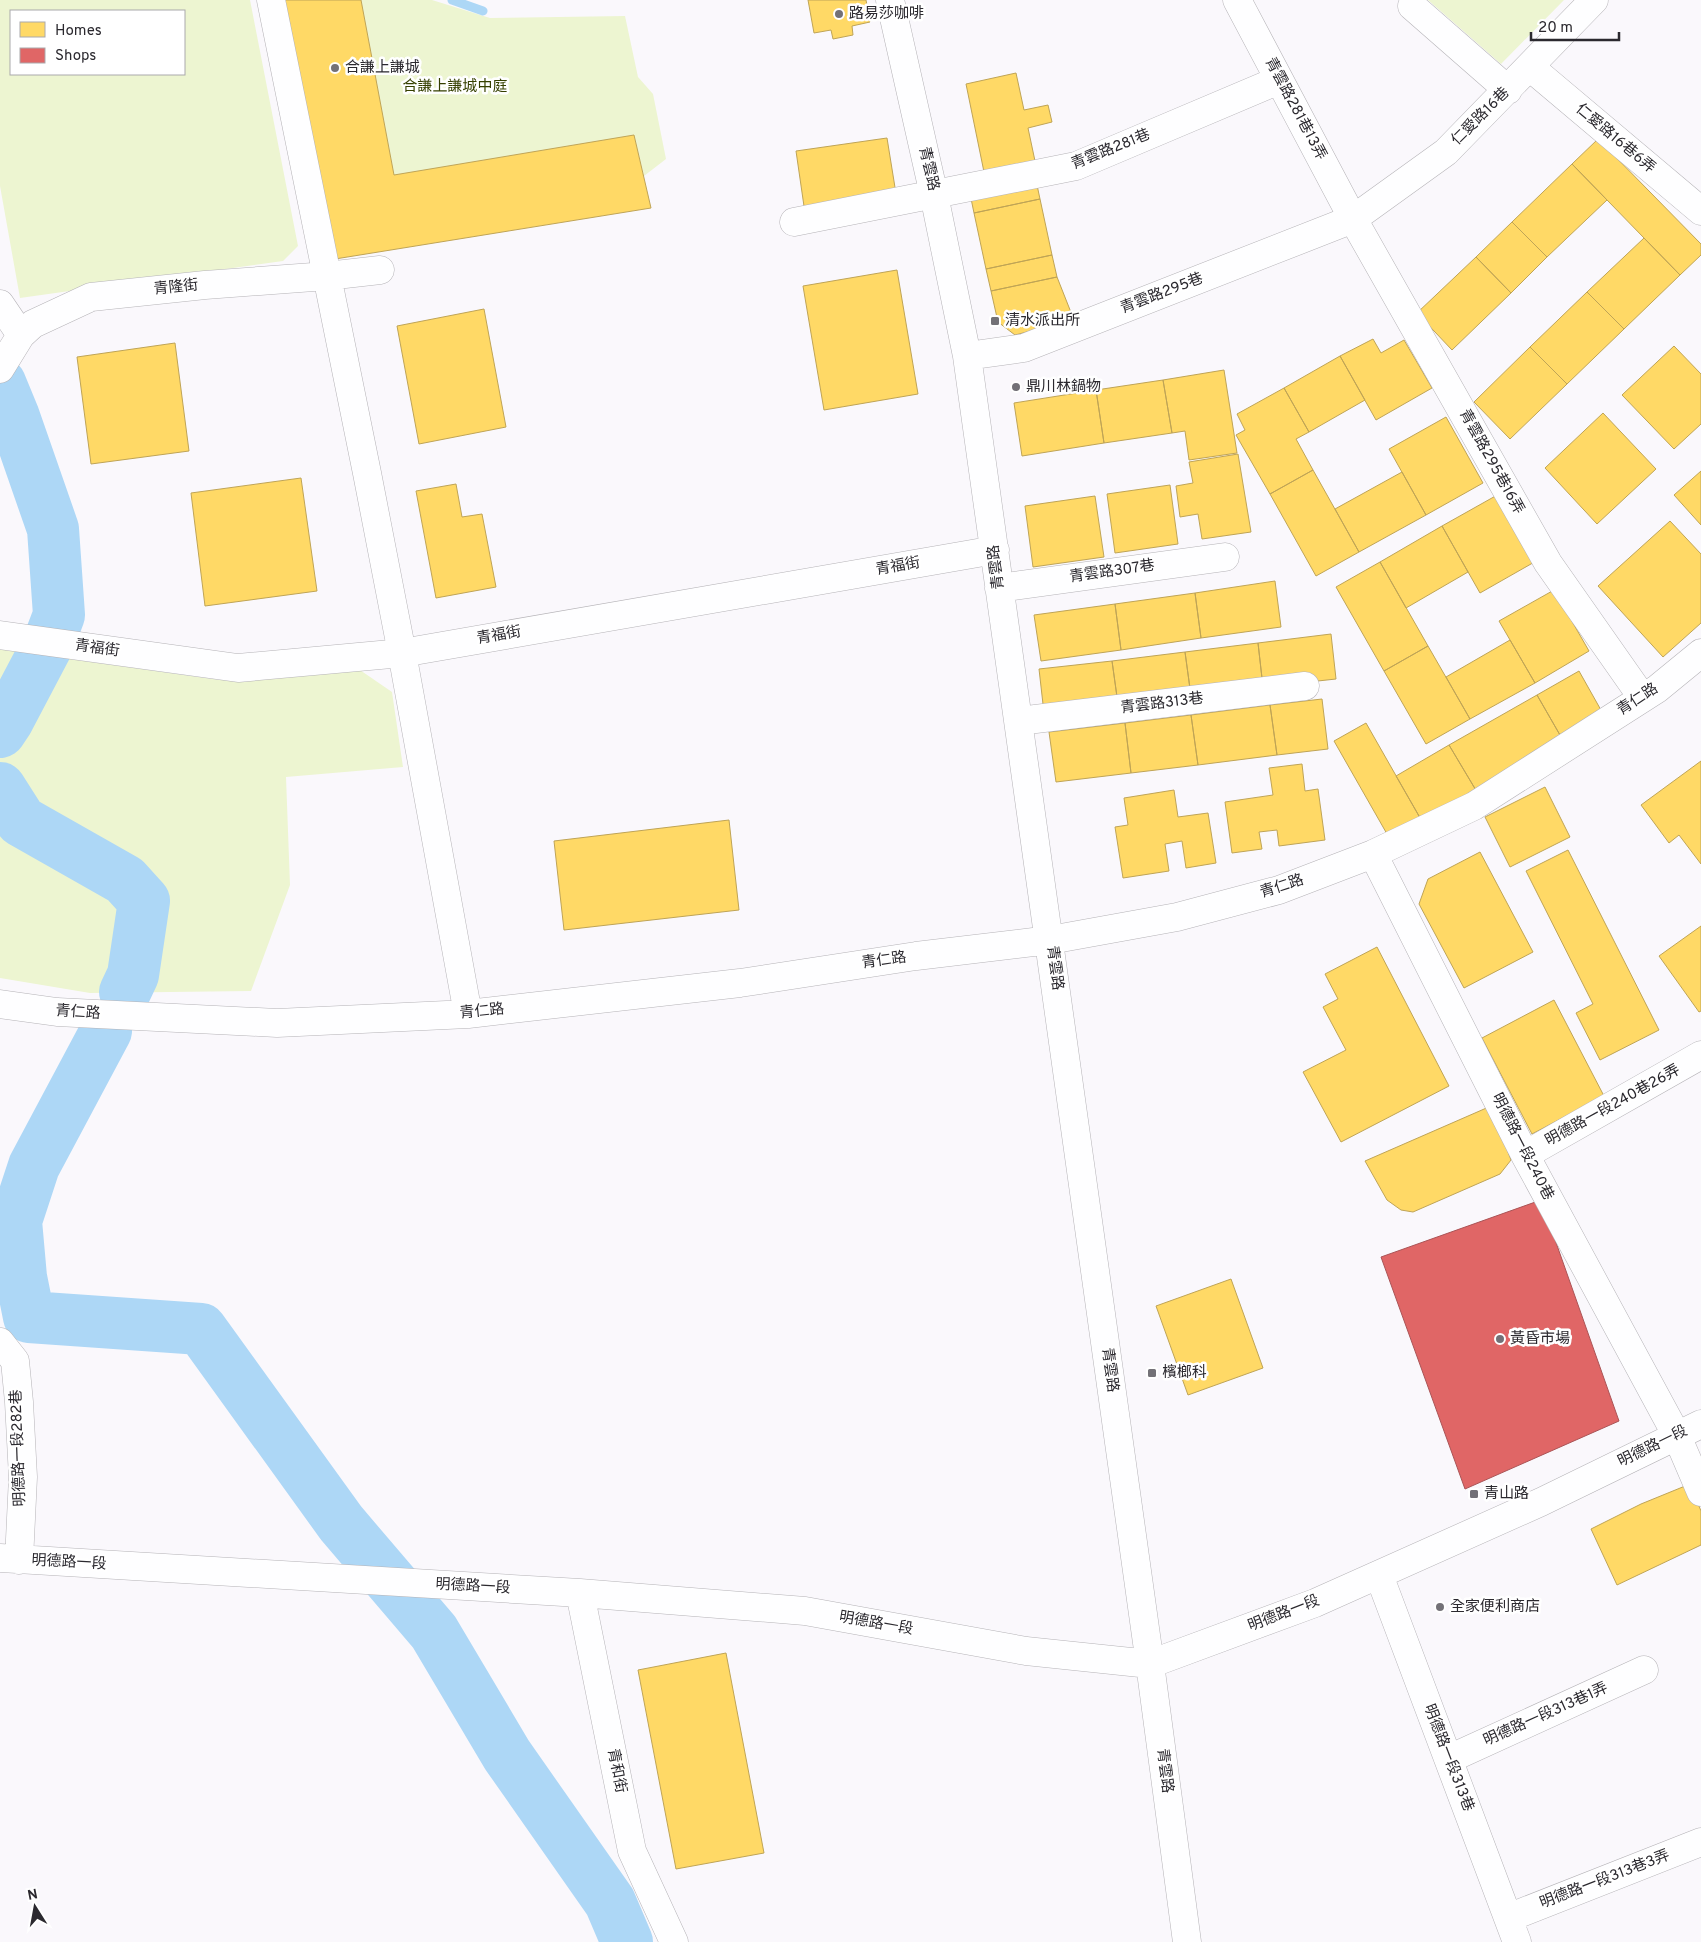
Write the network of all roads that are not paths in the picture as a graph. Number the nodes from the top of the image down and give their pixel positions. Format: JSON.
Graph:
{"nodes":[{"id":1,"x":270,"y":0,"type":"edge"},
{"id":2,"x":890,"y":0,"type":"edge"},
{"id":3,"x":1237,"y":0,"type":"edge"},
{"id":4,"x":1594,"y":0,"type":"edge"},
{"id":5,"x":1412,"y":6,"type":"dead end"},
{"id":6,"x":1530,"y":67,"type":"junction"},
{"id":7,"x":1280,"y":80,"type":"junction"},
{"id":8,"x":1508,"y":90,"type":"junction"},
{"id":9,"x":934,"y":195,"type":"junction"},
{"id":10,"x":1701,"y":211,"type":"edge"},
{"id":11,"x":1353,"y":219,"type":"junction"},
{"id":12,"x":794,"y":222,"type":"dead end"},
{"id":13,"x":380,"y":270,"type":"dead end"},
{"id":14,"x":327,"y":276,"type":"junction"},
{"id":15,"x":0,"y":304,"type":"edge"},
{"id":16,"x":20,"y":336,"type":"junction"},
{"id":17,"x":967,"y":356,"type":"junction"},
{"id":18,"x":0,"y":369,"type":"edge"},
{"id":19,"x":995,"y":550,"type":"junction"},
{"id":20,"x":1225,"y":557,"type":"dead end"},
{"id":21,"x":999,"y":588,"type":"junction"},
{"id":22,"x":0,"y":634,"type":"edge"},
{"id":23,"x":1701,"y":652,"type":"edge"},
{"id":24,"x":402,"y":653,"type":"junction"},
{"id":25,"x":1305,"y":686,"type":"dead end"},
{"id":26,"x":1642,"y":697,"type":"junction"},
{"id":27,"x":1019,"y":721,"type":"junction"},
{"id":28,"x":1374,"y":854,"type":"junction"},
{"id":29,"x":1050,"y":940,"type":"junction"},
{"id":30,"x":0,"y":1004,"type":"edge"},
{"id":31,"x":468,"y":1014,"type":"junction"},
{"id":32,"x":1699,"y":1060,"type":"edge"},
{"id":33,"x":1525,"y":1155,"type":"junction"},
{"id":34,"x":0,"y":1342,"type":"edge"},
{"id":35,"x":1701,"y":1424,"type":"edge"},
{"id":36,"x":1677,"y":1436,"type":"junction"},
{"id":37,"x":1701,"y":1492,"type":"edge"},
{"id":38,"x":10,"y":1559,"type":"edge"},
{"id":39,"x":1378,"y":1575,"type":"junction"},
{"id":40,"x":580,"y":1593,"type":"junction"},
{"id":41,"x":1150,"y":1664,"type":"junction"},
{"id":42,"x":1644,"y":1670,"type":"dead end"},
{"id":43,"x":1449,"y":1759,"type":"junction"},
{"id":44,"x":1701,"y":1842,"type":"edge"},
{"id":45,"x":1513,"y":1930,"type":"edge"},
{"id":46,"x":674,"y":1942,"type":"edge"},
{"id":47,"x":1187,"y":1942,"type":"edge"}],
"edges":[{"from":1,"to":14,"type":"street"},
{"from":2,"to":9,"type":"street","name":"青雲路"},
{"from":3,"to":7,"type":"street","name":"青雲路281巷13弄"},
{"from":4,"to":6,"type":"street","name":"仁愛路16巷"},
{"from":5,"to":8,"type":"street"},
{"from":6,"to":8,"type":"street","name":"仁愛路16巷"},
{"from":6,"to":10,"type":"street","name":"仁愛路16巷6弄"},
{"from":7,"to":9,"type":"street","name":"青雲路281巷"},
{"from":7,"to":11,"type":"street","name":"青雲路281巷13弄"},
{"from":8,"to":11,"type":"street","name":"仁愛路16巷"},
{"from":9,"to":12,"type":"street","name":"青雲路281巷"},
{"from":9,"to":17,"type":"street","name":"青雲路"},
{"from":11,"to":17,"type":"street","name":"青雲路295巷"},
{"from":11,"to":26,"type":"street","name":"青雲路295巷16弄"},
{"from":13,"to":14,"type":"street","name":"青隆街"},
{"from":14,"to":16,"type":"street","name":"青隆街"},
{"from":14,"to":24,"type":"street"},
{"from":15,"to":16,"type":"street"},
{"from":16,"to":18,"type":"street","name":"青隆街"},
{"from":17,"to":19,"type":"street","name":"青雲路"},
{"from":19,"to":21,"type":"street","name":"青雲路"},
{"from":19,"to":24,"type":"street","name":"青福街"},
{"from":20,"to":21,"type":"street","name":"青雲路307巷"},
{"from":21,"to":27,"type":"street","name":"青雲路"},
{"from":22,"to":24,"type":"street","name":"青福街"},
{"from":23,"to":26,"type":"street","name":"青仁路"},
{"from":24,"to":31,"type":"street"},
{"from":25,"to":27,"type":"street","name":"青雲路313巷"},
{"from":26,"to":28,"type":"street","name":"青仁路"},
{"from":27,"to":29,"type":"street","name":"青雲路"},
{"from":28,"to":29,"type":"street","name":"青仁路"},
{"from":28,"to":33,"type":"street","name":"明德路一段240巷"},
{"from":29,"to":31,"type":"street","name":"青仁路"},
{"from":29,"to":41,"type":"street","name":"青雲路"},
{"from":30,"to":31,"type":"street","name":"青仁路"},
{"from":32,"to":33,"type":"street","name":"明德路一段240巷26弄"},
{"from":33,"to":36,"type":"street","name":"明德路一段240巷"},
{"from":34,"to":38,"type":"street","name":"明德路一段282巷"},
{"from":35,"to":36,"type":"street","name":"明德路一段"},
{"from":36,"to":37,"type":"street","name":"明德路一段240巷"},
{"from":36,"to":39,"type":"street","name":"明德路一段"},
{"from":38,"to":40,"type":"street","name":"明德路一段"},
{"from":39,"to":41,"type":"street","name":"明德路一段"},
{"from":39,"to":43,"type":"street","name":"明德路一段313巷"},
{"from":40,"to":41,"type":"street","name":"明德路一段"},
{"from":40,"to":46,"type":"street","name":"青和街"},
{"from":41,"to":47,"type":"street","name":"青雲路"},
{"from":42,"to":43,"type":"street","name":"明德路一段313巷1弄"},
{"from":43,"to":45,"type":"street","name":"明德路一段313巷"},
{"from":44,"to":45,"type":"street","name":"明德路一段313巷3弄"}]}
